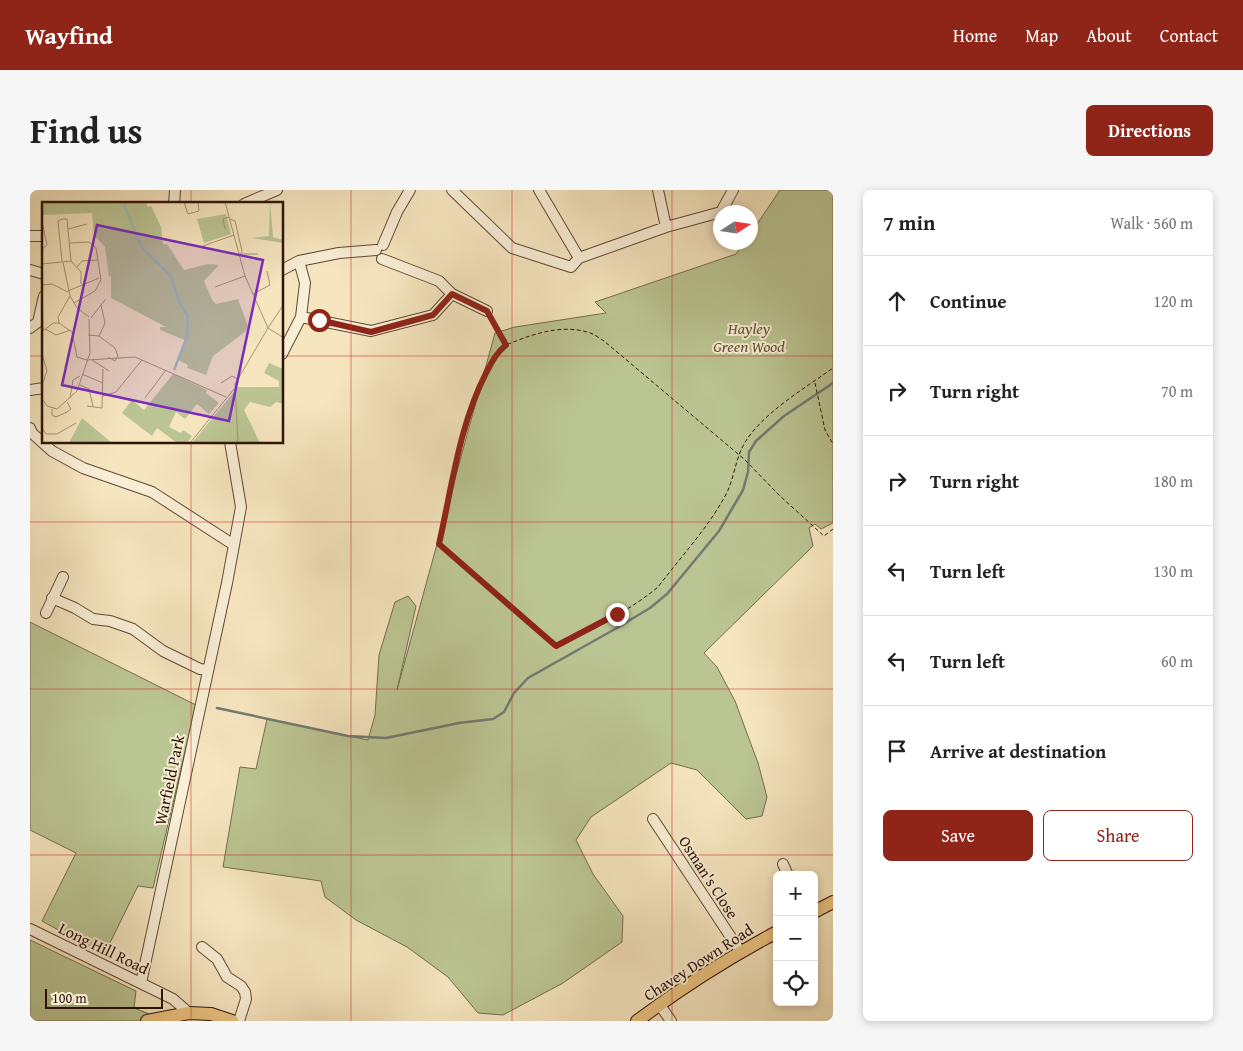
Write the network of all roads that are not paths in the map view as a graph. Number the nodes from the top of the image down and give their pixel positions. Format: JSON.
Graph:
{"nodes":[{"id":1,"x":277,"y":190,"type":"edge"},
{"id":2,"x":410,"y":190,"type":"edge"},
{"id":3,"x":452,"y":190,"type":"edge"},
{"id":4,"x":539,"y":190,"type":"edge"},
{"id":5,"x":658,"y":190,"type":"edge"},
{"id":6,"x":733,"y":190,"type":"edge"},
{"id":7,"x":249,"y":202,"type":"edge"},
{"id":8,"x":666,"y":227,"type":"junction"},
{"id":9,"x":381,"y":254,"type":"junction"},
{"id":10,"x":579,"y":258,"type":"junction"},
{"id":11,"x":298,"y":261,"type":"junction"},
{"id":12,"x":284,"y":269,"type":"edge"},
{"id":13,"x":452,"y":294,"type":"junction"},
{"id":14,"x":42,"y":305,"type":"edge"},
{"id":15,"x":487,"y":311,"type":"road end"},
{"id":16,"x":301,"y":317,"type":"junction"},
{"id":17,"x":30,"y":328,"type":"edge"},
{"id":18,"x":284,"y":350,"type":"edge"},
{"id":19,"x":30,"y":428,"type":"edge"},
{"id":20,"x":42,"y":442,"type":"edge"},
{"id":21,"x":44,"y":444,"type":"edge"},
{"id":22,"x":230,"y":444,"type":"edge"},
{"id":23,"x":234,"y":545,"type":"junction"},
{"id":24,"x":63,"y":577,"type":"dead end"},
{"id":25,"x":52,"y":598,"type":"junction"},
{"id":26,"x":46,"y":613,"type":"dead end"},
{"id":27,"x":208,"y":670,"type":"junction"},
{"id":28,"x":653,"y":819,"type":"dead end"},
{"id":29,"x":783,"y":864,"type":"dead end"},
{"id":30,"x":786,"y":871,"type":"edge"},
{"id":31,"x":833,"y":902,"type":"edge"},
{"id":32,"x":818,"y":910,"type":"edge"},
{"id":33,"x":30,"y":929,"type":"edge"},
{"id":34,"x":773,"y":934,"type":"edge"},
{"id":35,"x":202,"y":947,"type":"dead end"},
{"id":36,"x":740,"y":952,"type":"junction"},
{"id":37,"x":141,"y":983,"type":"junction"},
{"id":38,"x":659,"y":1004,"type":"junction"},
{"id":39,"x":189,"y":1013,"type":"junction"},
{"id":40,"x":147,"y":1021,"type":"edge"},
{"id":41,"x":232,"y":1021,"type":"edge"},
{"id":42,"x":239,"y":1021,"type":"edge"},
{"id":43,"x":637,"y":1021,"type":"edge"},
{"id":44,"x":671,"y":1021,"type":"edge"}],
"edges":[{"from":1,"to":7,"type":"street"},
{"from":2,"to":9,"type":"street"},
{"from":3,"to":10,"type":"street"},
{"from":4,"to":10,"type":"street"},
{"from":5,"to":8,"type":"street"},
{"from":6,"to":8,"type":"street"},
{"from":8,"to":10,"type":"street"},
{"from":9,"to":11,"type":"street"},
{"from":9,"to":13,"type":"street"},
{"from":11,"to":12,"type":"street"},
{"from":11,"to":16,"type":"street"},
{"from":13,"to":15,"type":"street"},
{"from":13,"to":16,"type":"street"},
{"from":14,"to":17,"type":"street"},
{"from":16,"to":18,"type":"street"},
{"from":19,"to":20,"type":"street"},
{"from":21,"to":23,"type":"street"},
{"from":22,"to":23,"type":"street","name":"Warfield Park"},
{"from":23,"to":27,"type":"street","name":"Warfield Park"},
{"from":24,"to":25,"type":"street"},
{"from":25,"to":26,"type":"street"},
{"from":25,"to":27,"type":"street"},
{"from":27,"to":37,"type":"street","name":"Warfield Park"},
{"from":28,"to":36,"type":"street","name":"Osman's Close"},
{"from":29,"to":30,"type":"street"},
{"from":31,"to":32,"type":"main road"},
{"from":33,"to":37,"type":"street","name":"Long Hill Road"},
{"from":34,"to":36,"type":"main road","name":"Chavey Down Road"},
{"from":35,"to":42,"type":"street"},
{"from":36,"to":38,"type":"main road","name":"Chavey Down Road"},
{"from":37,"to":39,"type":"street","name":"Long Hill Road"},
{"from":38,"to":43,"type":"main road","name":"Chavey Down Road"},
{"from":38,"to":44,"type":"street"},
{"from":39,"to":40,"type":"main road"},
{"from":39,"to":41,"type":"main road"}]}
